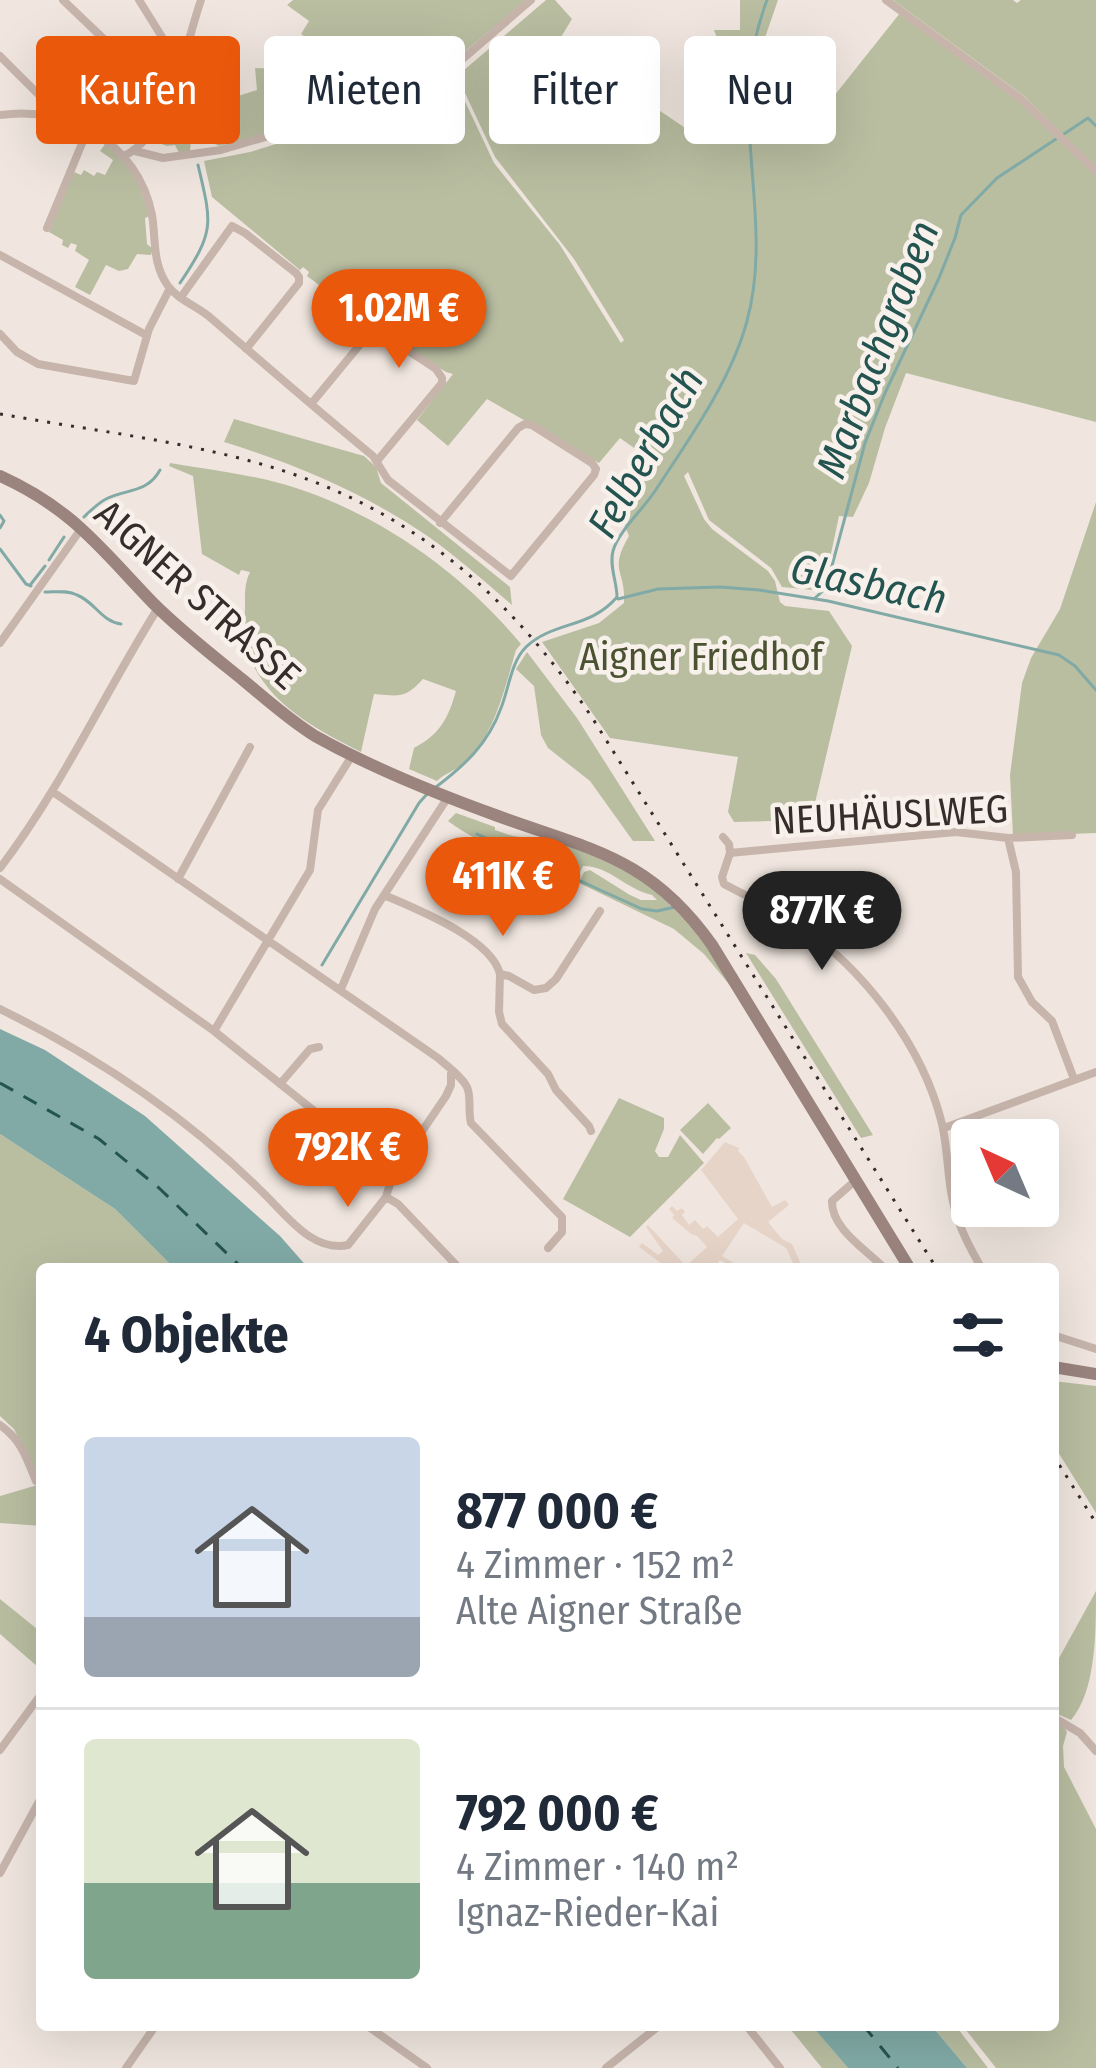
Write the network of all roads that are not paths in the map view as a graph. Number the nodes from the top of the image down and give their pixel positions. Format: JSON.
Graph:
{"nodes":[{"id":1,"x":63,"y":0,"type":"edge"},
{"id":2,"x":139,"y":0,"type":"edge"},
{"id":3,"x":201,"y":0,"type":"edge"},
{"id":4,"x":531,"y":0,"type":"edge"},
{"id":5,"x":886,"y":0,"type":"edge"},
{"id":6,"x":101,"y":36,"type":"edge"},
{"id":7,"x":161,"y":36,"type":"edge"},
{"id":8,"x":189,"y":36,"type":"edge"},
{"id":9,"x":0,"y":56,"type":"edge"},
{"id":10,"x":36,"y":92,"type":"edge"},
{"id":11,"x":36,"y":114,"type":"edge"},
{"id":12,"x":0,"y":115,"type":"edge"},
{"id":13,"x":82,"y":144,"type":"edge"},
{"id":14,"x":111,"y":144,"type":"edge"},
{"id":15,"x":141,"y":144,"type":"edge"},
{"id":16,"x":135,"y":151,"type":"junction"},
{"id":17,"x":124,"y":156,"type":"junction"},
{"id":18,"x":1096,"y":171,"type":"edge"},
{"id":19,"x":47,"y":228,"type":"dead end"},
{"id":20,"x":0,"y":255,"type":"edge"},
{"id":21,"x":170,"y":288,"type":"junction"},
{"id":22,"x":182,"y":297,"type":"junction"},
{"id":23,"x":0,"y":334,"type":"edge"},
{"id":24,"x":146,"y":335,"type":"junction"},
{"id":25,"x":246,"y":349,"type":"junction"},
{"id":26,"x":311,"y":404,"type":"junction"},
{"id":27,"x":377,"y":461,"type":"junction"},
{"id":28,"x":0,"y":476,"type":"edge"},
{"id":29,"x":440,"y":523,"type":"junction"},
{"id":30,"x":82,"y":527,"type":"junction"},
{"id":31,"x":158,"y":608,"type":"junction"},
{"id":32,"x":0,"y":643,"type":"edge"},
{"id":33,"x":250,"y":747,"type":"dead end"},
{"id":34,"x":353,"y":754,"type":"junction"},
{"id":35,"x":53,"y":792,"type":"junction"},
{"id":36,"x":437,"y":792,"type":"junction"},
{"id":37,"x":1072,"y":835,"type":"dead end"},
{"id":38,"x":722,"y":837,"type":"dead end"},
{"id":39,"x":1008,"y":838,"type":"junction"},
{"id":40,"x":730,"y":853,"type":"junction"},
{"id":41,"x":0,"y":868,"type":"edge"},
{"id":42,"x":0,"y":879,"type":"edge"},
{"id":43,"x":178,"y":879,"type":"junction"},
{"id":44,"x":384,"y":895,"type":"junction"},
{"id":45,"x":600,"y":911,"type":"dead end"},
{"id":46,"x":267,"y":938,"type":"junction"},
{"id":47,"x":500,"y":974,"type":"junction"},
{"id":48,"x":340,"y":989,"type":"junction"},
{"id":49,"x":0,"y":1009,"type":"edge"},
{"id":50,"x":214,"y":1031,"type":"junction"},
{"id":51,"x":319,"y":1047,"type":"dead end"},
{"id":52,"x":1096,"y":1072,"type":"edge"},
{"id":53,"x":451,"y":1073,"type":"junction"},
{"id":54,"x":1074,"y":1079,"type":"junction"},
{"id":55,"x":280,"y":1084,"type":"junction"},
{"id":56,"x":944,"y":1128,"type":"junction"},
{"id":57,"x":591,"y":1131,"type":"dead end"},
{"id":58,"x":393,"y":1174,"type":"junction"},
{"id":59,"x":856,"y":1180,"type":"junction"},
{"id":60,"x":386,"y":1197,"type":"junction"},
{"id":61,"x":548,"y":1248,"type":"dead end"},
{"id":62,"x":454,"y":1263,"type":"edge"},
{"id":63,"x":879,"y":1263,"type":"edge"},
{"id":64,"x":906,"y":1263,"type":"edge"},
{"id":65,"x":979,"y":1263,"type":"edge"},
{"id":66,"x":1059,"y":1337,"type":"edge"},
{"id":67,"x":1096,"y":1349,"type":"edge"},
{"id":68,"x":1059,"y":1368,"type":"edge"},
{"id":69,"x":1096,"y":1374,"type":"edge"},
{"id":70,"x":0,"y":1425,"type":"edge"},
{"id":71,"x":36,"y":1481,"type":"dead end"},
{"id":72,"x":36,"y":1701,"type":"edge"},
{"id":73,"x":1059,"y":1720,"type":"edge"},
{"id":74,"x":0,"y":1750,"type":"edge"},
{"id":75,"x":1096,"y":1751,"type":"edge"},
{"id":76,"x":36,"y":1807,"type":"edge"},
{"id":77,"x":0,"y":1873,"type":"edge"},
{"id":78,"x":152,"y":2031,"type":"edge"},
{"id":79,"x":375,"y":2031,"type":"edge"},
{"id":80,"x":652,"y":2031,"type":"edge"},
{"id":81,"x":750,"y":2031,"type":"edge"},
{"id":82,"x":776,"y":2067,"type":"edge"},
{"id":83,"x":126,"y":2068,"type":"edge"},
{"id":84,"x":427,"y":2068,"type":"edge"},
{"id":85,"x":606,"y":2068,"type":"edge"}],
"edges":[{"from":1,"to":6,"type":"street"},
{"from":2,"to":7,"type":"street"},
{"from":3,"to":8,"type":"street"},
{"from":4,"to":16,"type":"street"},
{"from":5,"to":18,"type":"street"},
{"from":9,"to":10,"type":"street"},
{"from":11,"to":12,"type":"street"},
{"from":13,"to":19,"type":"street"},
{"from":14,"to":17,"type":"street"},
{"from":15,"to":16,"type":"street"},
{"from":16,"to":17,"type":"street"},
{"from":17,"to":21,"type":"street"},
{"from":20,"to":24,"type":"street"},
{"from":21,"to":22,"type":"street"},
{"from":21,"to":24,"type":"street"},
{"from":22,"to":25,"type":"street"},
{"from":22,"to":25,"type":"street"},
{"from":23,"to":24,"type":"street"},
{"from":25,"to":26,"type":"street"},
{"from":26,"to":27,"type":"street"},
{"from":26,"to":27,"type":"street"},
{"from":27,"to":29,"type":"street"},
{"from":28,"to":30,"type":"main road","name":"AIGNER STRASSE"},
{"from":29,"to":29,"type":"street"},
{"from":30,"to":31,"type":"main road","name":"AIGNER STRASSE"},
{"from":30,"to":32,"type":"street"},
{"from":31,"to":34,"type":"main road","name":"AIGNER STRASSE"},
{"from":31,"to":35,"type":"street"},
{"from":33,"to":43,"type":"street"},
{"from":34,"to":36,"type":"main road","name":"AIGNER STRASSE"},
{"from":34,"to":46,"type":"street"},
{"from":35,"to":41,"type":"street"},
{"from":35,"to":43,"type":"street"},
{"from":36,"to":44,"type":"street"},
{"from":36,"to":59,"type":"main road","name":"AIGNER STRASSE"},
{"from":37,"to":39,"type":"street","name":"NEUHÄUSLWEG"},
{"from":38,"to":40,"type":"street","name":"NEUHÄUSLWEG"},
{"from":39,"to":40,"type":"street","name":"NEUHÄUSLWEG"},
{"from":39,"to":54,"type":"street"},
{"from":40,"to":56,"type":"street"},
{"from":42,"to":50,"type":"street"},
{"from":43,"to":46,"type":"street"},
{"from":44,"to":47,"type":"street"},
{"from":44,"to":48,"type":"street"},
{"from":45,"to":47,"type":"street"},
{"from":46,"to":48,"type":"street"},
{"from":46,"to":50,"type":"street"},
{"from":47,"to":57,"type":"street"},
{"from":48,"to":53,"type":"street"},
{"from":49,"to":60,"type":"street"},
{"from":50,"to":55,"type":"street"},
{"from":51,"to":55,"type":"street"},
{"from":52,"to":54,"type":"street"},
{"from":53,"to":58,"type":"street"},
{"from":53,"to":61,"type":"street"},
{"from":54,"to":56,"type":"street"},
{"from":55,"to":58,"type":"street"},
{"from":56,"to":65,"type":"street"},
{"from":58,"to":60,"type":"street"},
{"from":59,"to":63,"type":"street"},
{"from":59,"to":64,"type":"main road","name":"AIGNER STRASSE"},
{"from":60,"to":62,"type":"street"},
{"from":66,"to":67,"type":"street"},
{"from":68,"to":69,"type":"main road"},
{"from":70,"to":71,"type":"street"},
{"from":72,"to":74,"type":"street"},
{"from":73,"to":75,"type":"street"},
{"from":76,"to":77,"type":"street"},
{"from":78,"to":83,"type":"street"},
{"from":79,"to":84,"type":"street"},
{"from":80,"to":85,"type":"street"},
{"from":81,"to":82,"type":"street"}]}
